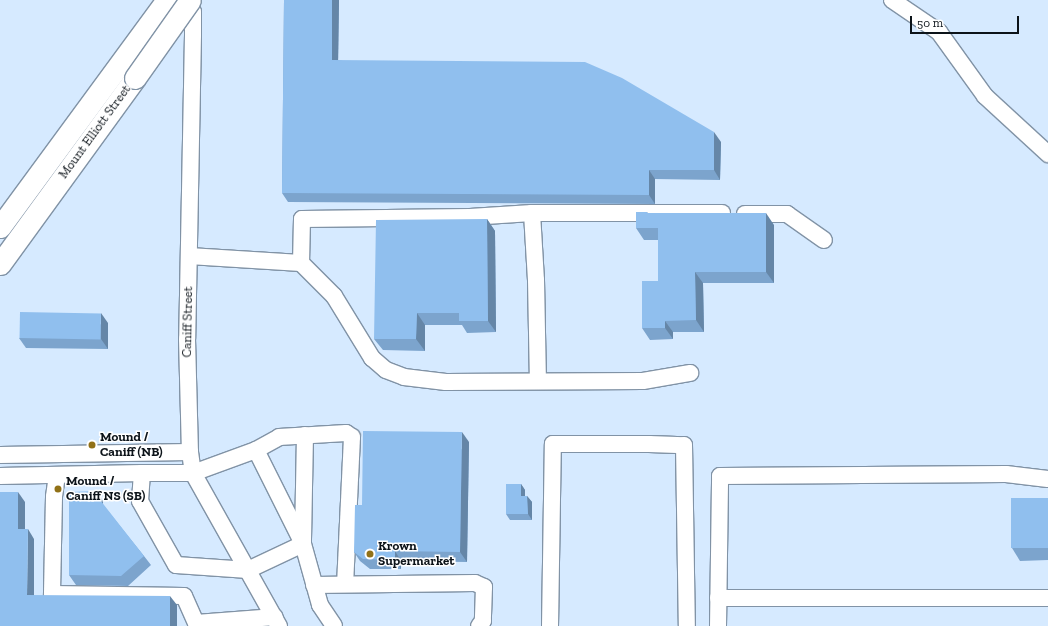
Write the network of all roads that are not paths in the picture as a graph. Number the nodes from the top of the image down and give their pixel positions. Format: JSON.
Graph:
{"nodes":[{"id":1,"x":168,"y":0,"type":"edge"},
{"id":2,"x":182,"y":0,"type":"edge"},
{"id":3,"x":190,"y":0,"type":"edge"},
{"id":4,"x":892,"y":0,"type":"edge"},
{"id":5,"x":126,"y":73,"type":"junction"},
{"id":6,"x":1048,"y":154,"type":"edge"},
{"id":7,"x":532,"y":212,"type":"junction"},
{"id":8,"x":0,"y":227,"type":"edge"},
{"id":9,"x":824,"y":240,"type":"dead end"},
{"id":10,"x":189,"y":256,"type":"junction"},
{"id":11,"x":301,"y":263,"type":"junction"},
{"id":12,"x":0,"y":264,"type":"edge"},
{"id":13,"x":690,"y":373,"type":"dead end"},
{"id":14,"x":538,"y":381,"type":"junction"},
{"id":15,"x":305,"y":435,"type":"junction"},
{"id":16,"x":256,"y":450,"type":"junction"},
{"id":17,"x":190,"y":452,"type":"junction"},
{"id":18,"x":0,"y":455,"type":"edge"},
{"id":19,"x":142,"y":473,"type":"junction"},
{"id":20,"x":193,"y":473,"type":"junction"},
{"id":21,"x":57,"y":475,"type":"junction"},
{"id":22,"x":0,"y":476,"type":"edge"},
{"id":23,"x":1048,"y":479,"type":"edge"},
{"id":24,"x":303,"y":544,"type":"junction"},
{"id":25,"x":248,"y":570,"type":"junction"},
{"id":26,"x":345,"y":584,"type":"junction"},
{"id":27,"x":314,"y":585,"type":"junction"},
{"id":28,"x":718,"y":598,"type":"junction"},
{"id":29,"x":1048,"y":598,"type":"edge"},
{"id":30,"x":277,"y":622,"type":"edge"},
{"id":31,"x":334,"y":626,"type":"edge"},
{"id":32,"x":479,"y":626,"type":"edge"},
{"id":33,"x":550,"y":626,"type":"edge"},
{"id":34,"x":687,"y":626,"type":"edge"},
{"id":35,"x":718,"y":626,"type":"edge"}],
"edges":[{"from":1,"to":5,"type":"main road","name":"Mount Elliott Street"},
{"from":2,"to":10,"type":"street","name":"Caniff Street"},
{"from":3,"to":5,"type":"main road","name":"Mount Elliott Street","bridge":true},
{"from":4,"to":6,"type":"street"},
{"from":5,"to":8,"type":"main road","name":"Mount Elliott Street"},
{"from":5,"to":12,"type":"main road","name":"Mount Elliott Street"},
{"from":7,"to":9,"type":"street"},
{"from":7,"to":11,"type":"street"},
{"from":7,"to":14,"type":"street"},
{"from":10,"to":11,"type":"street"},
{"from":10,"to":17,"type":"street","name":"Caniff Street"},
{"from":11,"to":14,"type":"street"},
{"from":13,"to":14,"type":"street"},
{"from":15,"to":16,"type":"street"},
{"from":15,"to":24,"type":"street"},
{"from":15,"to":26,"type":"street"},
{"from":16,"to":20,"type":"street"},
{"from":16,"to":24,"type":"street"},
{"from":17,"to":18,"type":"street"},
{"from":17,"to":20,"type":"street","name":"Caniff Street"},
{"from":19,"to":20,"type":"street"},
{"from":19,"to":21,"type":"street"},
{"from":19,"to":25,"type":"street"},
{"from":20,"to":25,"type":"street","name":"Caniff Street"},
{"from":21,"to":22,"type":"street"},
{"from":21,"to":30,"type":"street"},
{"from":23,"to":28,"type":"street"},
{"from":24,"to":25,"type":"street"},
{"from":24,"to":27,"type":"street"},
{"from":25,"to":30,"type":"street","name":"Caniff Street"},
{"from":26,"to":27,"type":"street"},
{"from":26,"to":32,"type":"street"},
{"from":27,"to":31,"type":"street"},
{"from":28,"to":29,"type":"street"},
{"from":28,"to":35,"type":"street"},
{"from":33,"to":34,"type":"street"}]}
